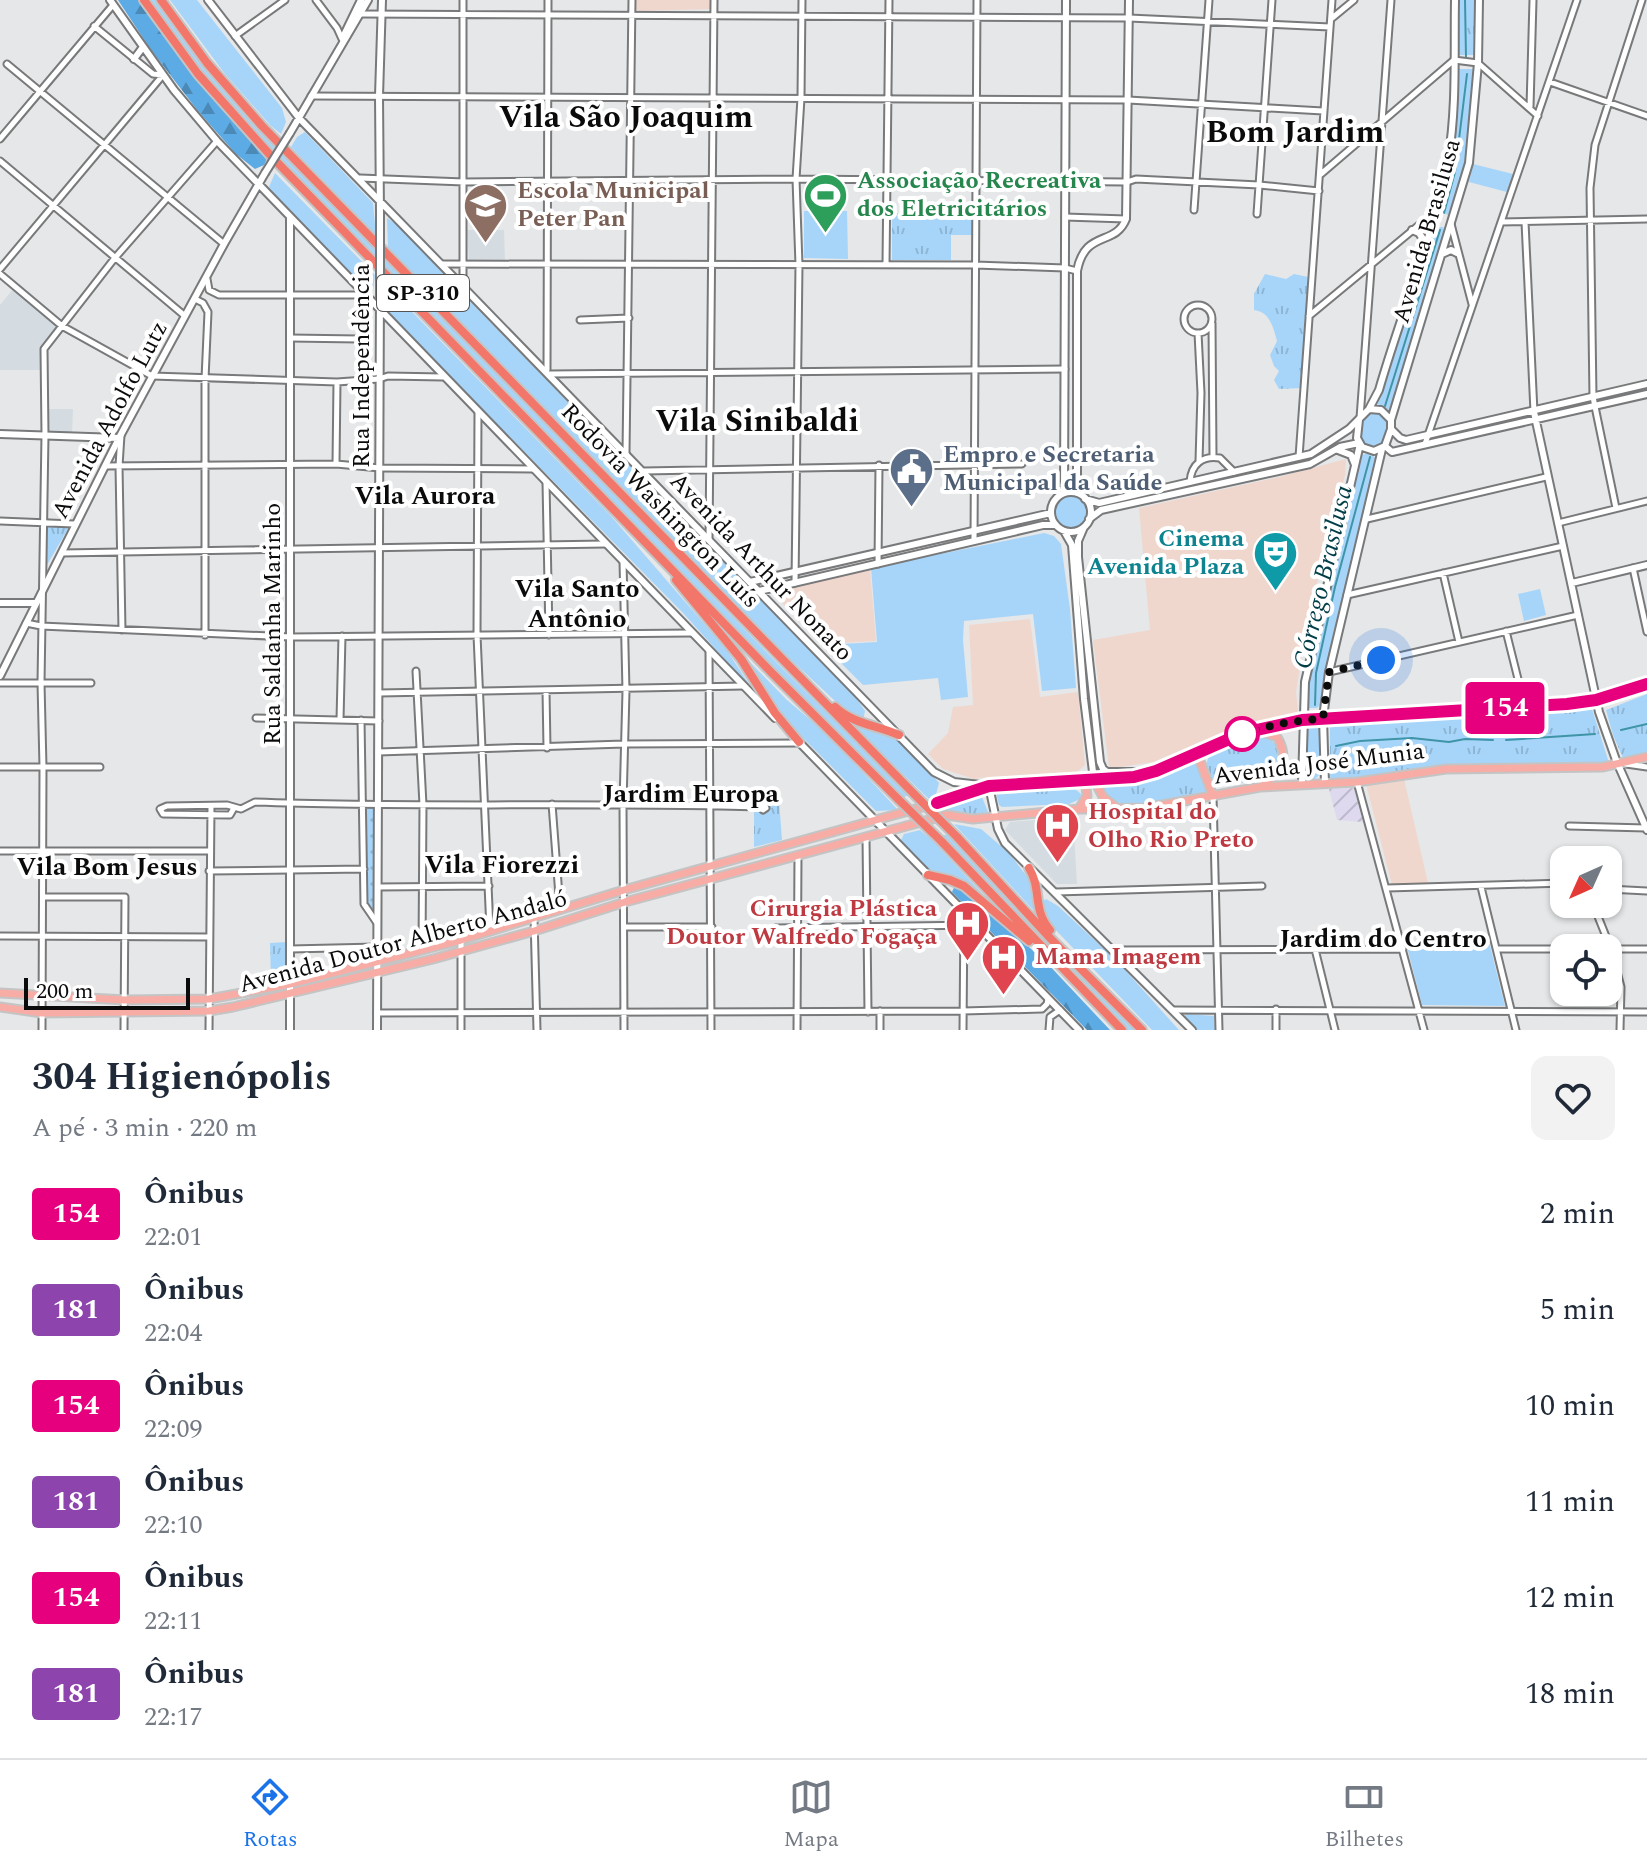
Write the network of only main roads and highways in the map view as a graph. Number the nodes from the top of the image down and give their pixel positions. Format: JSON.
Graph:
{"nodes":[{"id":1,"x":144,"y":0,"type":"edge"},
{"id":2,"x":161,"y":0,"type":"edge"},
{"id":3,"x":208,"y":0,"type":"edge"},
{"id":4,"x":361,"y":0,"type":"edge"},
{"id":5,"x":368,"y":0,"type":"edge"},
{"id":6,"x":382,"y":0,"type":"edge"},
{"id":7,"x":1066,"y":0,"type":"edge"},
{"id":8,"x":1129,"y":0,"type":"edge"},
{"id":9,"x":1455,"y":0,"type":"edge"},
{"id":10,"x":1479,"y":0,"type":"edge"},
{"id":11,"x":112,"y":2,"type":"edge"},
{"id":12,"x":342,"y":41,"type":"junction"},
{"id":13,"x":143,"y":47,"type":"junction"},
{"id":14,"x":134,"y":59,"type":"road end"},
{"id":15,"x":299,"y":118,"type":"junction"},
{"id":16,"x":258,"y":185,"type":"junction"},
{"id":17,"x":380,"y":199,"type":"junction"},
{"id":18,"x":290,"y":217,"type":"junction"},
{"id":19,"x":1433,"y":217,"type":"junction"},
{"id":20,"x":1450,"y":224,"type":"junction"},
{"id":21,"x":1412,"y":230,"type":"road end"},
{"id":22,"x":1425,"y":242,"type":"junction"},
{"id":23,"x":1457,"y":253,"type":"road end"},
{"id":24,"x":1442,"y":254,"type":"junction"},
{"id":25,"x":379,"y":311,"type":"junction"},
{"id":26,"x":1647,"y":384,"type":"edge"},
{"id":27,"x":1647,"y":394,"type":"edge"},
{"id":28,"x":1369,"y":409,"type":"junction"},
{"id":29,"x":1534,"y":412,"type":"junction"},
{"id":30,"x":1360,"y":419,"type":"junction"},
{"id":31,"x":1391,"y":420,"type":"junction"},
{"id":32,"x":1535,"y":421,"type":"junction"},
{"id":33,"x":1391,"y":429,"type":"junction"},
{"id":34,"x":0,"y":434,"type":"edge"},
{"id":35,"x":120,"y":436,"type":"junction"},
{"id":36,"x":1360,"y":444,"type":"junction"},
{"id":37,"x":1383,"y":447,"type":"junction"},
{"id":38,"x":1335,"y":451,"type":"junction"},
{"id":39,"x":1355,"y":465,"type":"junction"},
{"id":40,"x":1064,"y":493,"type":"junction"},
{"id":41,"x":1077,"y":493,"type":"junction"},
{"id":42,"x":1085,"y":499,"type":"junction"},
{"id":43,"x":1051,"y":513,"type":"junction"},
{"id":44,"x":1089,"y":519,"type":"junction"},
{"id":45,"x":1056,"y":525,"type":"junction"},
{"id":46,"x":1084,"y":527,"type":"junction"},
{"id":47,"x":1064,"y":531,"type":"junction"},
{"id":48,"x":850,"y":559,"type":"junction"},
{"id":49,"x":669,"y":565,"type":"junction"},
{"id":50,"x":1647,"y":565,"type":"edge"},
{"id":51,"x":852,"y":570,"type":"junction"},
{"id":52,"x":750,"y":582,"type":"junction"},
{"id":53,"x":1572,"y":583,"type":"junction"},
{"id":54,"x":759,"y":591,"type":"junction"},
{"id":55,"x":0,"y":603,"type":"edge"},
{"id":56,"x":36,"y":603,"type":"junction"},
{"id":57,"x":0,"y":676,"type":"edge"},
{"id":58,"x":1647,"y":684,"type":"edge"},
{"id":59,"x":810,"y":688,"type":"junction"},
{"id":60,"x":1596,"y":700,"type":"junction"},
{"id":61,"x":1323,"y":718,"type":"junction"},
{"id":62,"x":1302,"y":720,"type":"junction"},
{"id":63,"x":1255,"y":730,"type":"junction"},
{"id":64,"x":899,"y":735,"type":"junction"},
{"id":65,"x":799,"y":742,"type":"junction"},
{"id":66,"x":1197,"y":753,"type":"junction"},
{"id":67,"x":1647,"y":757,"type":"edge"},
{"id":68,"x":1622,"y":764,"type":"junction"},
{"id":69,"x":1148,"y":773,"type":"junction"},
{"id":70,"x":1094,"y":780,"type":"junction"},
{"id":71,"x":1079,"y":781,"type":"junction"},
{"id":72,"x":1209,"y":783,"type":"junction"},
{"id":73,"x":1325,"y":783,"type":"junction"},
{"id":74,"x":1302,"y":784,"type":"junction"},
{"id":75,"x":989,"y":786,"type":"junction"},
{"id":76,"x":1260,"y":787,"type":"junction"},
{"id":77,"x":1224,"y":794,"type":"junction"},
{"id":78,"x":1213,"y":796,"type":"junction"},
{"id":79,"x":937,"y":803,"type":"joint"},
{"id":80,"x":1079,"y":809,"type":"junction"},
{"id":81,"x":1119,"y":809,"type":"junction"},
{"id":82,"x":947,"y":815,"type":"joint"},
{"id":83,"x":996,"y":816,"type":"junction"},
{"id":84,"x":876,"y":820,"type":"junction"},
{"id":85,"x":1647,"y":829,"type":"edge"},
{"id":86,"x":887,"y":831,"type":"junction"},
{"id":87,"x":1029,"y":868,"type":"junction"},
{"id":88,"x":928,"y":875,"type":"junction"},
{"id":89,"x":1056,"y":892,"type":"junction"},
{"id":90,"x":1037,"y":899,"type":"junction"},
{"id":91,"x":377,"y":962,"type":"junction"},
{"id":92,"x":377,"y":973,"type":"junction"},
{"id":93,"x":290,"y":984,"type":"junction"},
{"id":94,"x":0,"y":993,"type":"edge"},
{"id":95,"x":290,"y":995,"type":"junction"},
{"id":96,"x":1089,"y":995,"type":"junction"},
{"id":97,"x":0,"y":1007,"type":"edge"},
{"id":98,"x":1129,"y":1016,"type":"junction"},
{"id":99,"x":290,"y":1030,"type":"edge"},
{"id":100,"x":377,"y":1030,"type":"edge"},
{"id":101,"x":1079,"y":1030,"type":"edge"},
{"id":102,"x":1122,"y":1030,"type":"edge"},
{"id":103,"x":1142,"y":1030,"type":"edge"},
{"id":104,"x":1192,"y":1030,"type":"edge"}],
"edges":[{"from":1,"to":49,"type":"highway","name":"Rodovia Washington Luís","number":"SP-310"},
{"from":2,"to":59,"type":"highway","name":"Rodovia Washington Luís","number":"SP-310"},
{"from":3,"to":15,"type":"main road","name":"Avenida Arthur Nonato"},
{"from":4,"to":12,"type":"main road"},
{"from":5,"to":12,"type":"main road"},
{"from":6,"to":17,"type":"main road","name":"Rua Independência"},
{"from":7,"to":40,"type":"main road"},
{"from":8,"to":41,"type":"main road"},
{"from":9,"to":19,"type":"main road","name":"Avenida Brasilusa"},
{"from":10,"to":20,"type":"main road","name":"Avenida Brasilusa"},
{"from":11,"to":13,"type":"main road"},
{"from":12,"to":15,"type":"main road","name":"Avenida Adolfo Lutz"},
{"from":13,"to":14,"type":"main road"},
{"from":13,"to":16,"type":"main road"},
{"from":15,"to":16,"type":"main road","name":"Avenida Adolfo Lutz","bridge":true},
{"from":15,"to":17,"type":"main road","name":"Avenida Arthur Nonato"},
{"from":16,"to":18,"type":"main road"},
{"from":16,"to":35,"type":"main road","name":"Avenida Adolfo Lutz"},
{"from":17,"to":25,"type":"main road","name":"Rua Independência","bridge":true},
{"from":17,"to":52,"type":"main road","name":"Avenida Arthur Nonato"},
{"from":18,"to":25,"type":"main road"},
{"from":18,"to":93,"type":"main road","name":"Rua Saldanha Marinho"},
{"from":19,"to":20,"type":"main road"},
{"from":19,"to":22,"type":"main road","name":"Avenida Brasilusa"},
{"from":20,"to":24,"type":"main road","name":"Avenida Brasilusa"},
{"from":21,"to":22,"type":"main road"},
{"from":22,"to":28,"type":"main road","name":"Avenida Brasilusa"},
{"from":23,"to":24,"type":"main road"},
{"from":24,"to":31,"type":"main road","name":"Avenida Brasilusa"},
{"from":25,"to":65,"type":"main road"},
{"from":25,"to":91,"type":"main road","name":"Rua Independência"},
{"from":26,"to":29,"type":"main road"},
{"from":27,"to":32,"type":"main road"},
{"from":28,"to":30,"type":"main road"},
{"from":28,"to":31,"type":"main road"},
{"from":29,"to":32,"type":"main road"},
{"from":29,"to":33,"type":"main road"},
{"from":30,"to":36,"type":"main road"},
{"from":30,"to":42,"type":"main road"},
{"from":31,"to":33,"type":"main road"},
{"from":32,"to":37,"type":"main road"},
{"from":32,"to":53,"type":"main road"},
{"from":33,"to":37,"type":"main road"},
{"from":34,"to":35,"type":"main road"},
{"from":35,"to":56,"type":"main road","name":"Avenida Adolfo Lutz"},
{"from":36,"to":37,"type":"main road"},
{"from":36,"to":38,"type":"main road"},
{"from":36,"to":39,"type":"main road"},
{"from":37,"to":61,"type":"main road"},
{"from":38,"to":39,"type":"main road"},
{"from":38,"to":44,"type":"main road"},
{"from":39,"to":62,"type":"main road"},
{"from":40,"to":41,"type":"main road"},
{"from":40,"to":43,"type":"main road"},
{"from":41,"to":42,"type":"main road"},
{"from":42,"to":44,"type":"main road"},
{"from":43,"to":45,"type":"main road"},
{"from":43,"to":48,"type":"main road"},
{"from":44,"to":46,"type":"main road"},
{"from":45,"to":47,"type":"main road"},
{"from":45,"to":51,"type":"main road"},
{"from":46,"to":47,"type":"main road"},
{"from":46,"to":69,"type":"main road"},
{"from":47,"to":70,"type":"main road"},
{"from":48,"to":51,"type":"main road"},
{"from":48,"to":52,"type":"main road"},
{"from":49,"to":65,"type":"highway"},
{"from":49,"to":96,"type":"highway","name":"Rodovia Washington Luís","number":"SP-310","bridge":true},
{"from":50,"to":53,"type":"main road"},
{"from":51,"to":54,"type":"main road"},
{"from":52,"to":54,"type":"main road","name":"Avenida Arthur Nonato"},
{"from":53,"to":60,"type":"main road"},
{"from":54,"to":64,"type":"main road","name":"Avenida Arthur Nonato"},
{"from":55,"to":56,"type":"main road"},
{"from":56,"to":57,"type":"main road","name":"Avenida Adolfo Lutz"},
{"from":58,"to":60,"type":"main road","name":"Avenida José Munia"},
{"from":59,"to":64,"type":"highway"},
{"from":59,"to":98,"type":"highway","name":"Rodovia Washington Luís","number":"SP-310","bridge":true},
{"from":60,"to":61,"type":"main road","name":"Avenida José Munia"},
{"from":60,"to":68,"type":"main road"},
{"from":61,"to":62,"type":"main road","name":"Avenida José Munia"},
{"from":61,"to":73,"type":"main road"},
{"from":62,"to":63,"type":"main road","name":"Avenida José Munia"},
{"from":62,"to":74,"type":"main road"},
{"from":63,"to":66,"type":"main road","name":"Avenida José Munia"},
{"from":63,"to":76,"type":"main road"},
{"from":64,"to":75,"type":"main road","name":"Avenida Arthur Nonato"},
{"from":65,"to":84,"type":"main road"},
{"from":66,"to":69,"type":"main road","name":"Avenida José Munia"},
{"from":66,"to":72,"type":"main road"},
{"from":67,"to":68,"type":"main road","name":"Avenida José Munia"},
{"from":68,"to":73,"type":"main road","name":"Avenida José Munia"},
{"from":68,"to":85,"type":"main road"},
{"from":69,"to":70,"type":"main road","name":"Avenida José Munia"},
{"from":70,"to":71,"type":"main road","name":"Avenida José Munia"},
{"from":70,"to":81,"type":"main road"},
{"from":71,"to":75,"type":"main road","name":"Avenida José Munia"},
{"from":71,"to":80,"type":"main road"},
{"from":72,"to":77,"type":"main road"},
{"from":72,"to":78,"type":"main road"},
{"from":73,"to":74,"type":"main road","name":"Avenida José Munia"},
{"from":74,"to":76,"type":"main road","name":"Avenida José Munia"},
{"from":75,"to":79,"type":"main road","name":"Avenida José Munia"},
{"from":75,"to":83,"type":"main road"},
{"from":76,"to":77,"type":"main road","name":"Avenida José Munia"},
{"from":77,"to":78,"type":"main road","name":"Avenida José Munia"},
{"from":78,"to":81,"type":"main road","name":"Avenida José Munia"},
{"from":79,"to":84,"type":"main road","name":"Avenida Doutor Alberto Andaló"},
{"from":80,"to":81,"type":"main road","name":"Avenida José Munia"},
{"from":80,"to":83,"type":"main road","name":"Avenida José Munia"},
{"from":82,"to":83,"type":"main road","name":"Avenida José Munia"},
{"from":82,"to":86,"type":"main road","name":"Avenida Doutor Alberto Andaló"},
{"from":83,"to":87,"type":"main road"},
{"from":84,"to":86,"type":"main road"},
{"from":84,"to":91,"type":"main road","name":"Avenida Doutor Alberto Andaló"},
{"from":86,"to":88,"type":"main road"},
{"from":86,"to":92,"type":"main road","name":"Avenida Doutor Alberto Andaló"},
{"from":87,"to":89,"type":"main road"},
{"from":87,"to":90,"type":"highway"},
{"from":88,"to":96,"type":"highway"},
{"from":88,"to":101,"type":"main road"},
{"from":89,"to":90,"type":"main road"},
{"from":89,"to":104,"type":"main road"},
{"from":90,"to":98,"type":"highway"},
{"from":91,"to":92,"type":"main road","name":"Rua Independência"},
{"from":91,"to":93,"type":"main road","name":"Avenida Doutor Alberto Andaló"},
{"from":92,"to":95,"type":"main road","name":"Avenida Doutor Alberto Andaló"},
{"from":92,"to":100,"type":"main road","name":"Rua Independência"},
{"from":93,"to":94,"type":"main road","name":"Avenida Doutor Alberto Andaló"},
{"from":93,"to":95,"type":"main road","name":"Rua Saldanha Marinho"},
{"from":95,"to":97,"type":"main road","name":"Avenida Doutor Alberto Andaló"},
{"from":95,"to":99,"type":"main road","name":"Rua Saldanha Marinho"},
{"from":96,"to":102,"type":"highway","name":"Rodovia Washington Luís","number":"SP-310"},
{"from":98,"to":103,"type":"highway","name":"Rodovia Washington Luís","number":"SP-310"}]}
